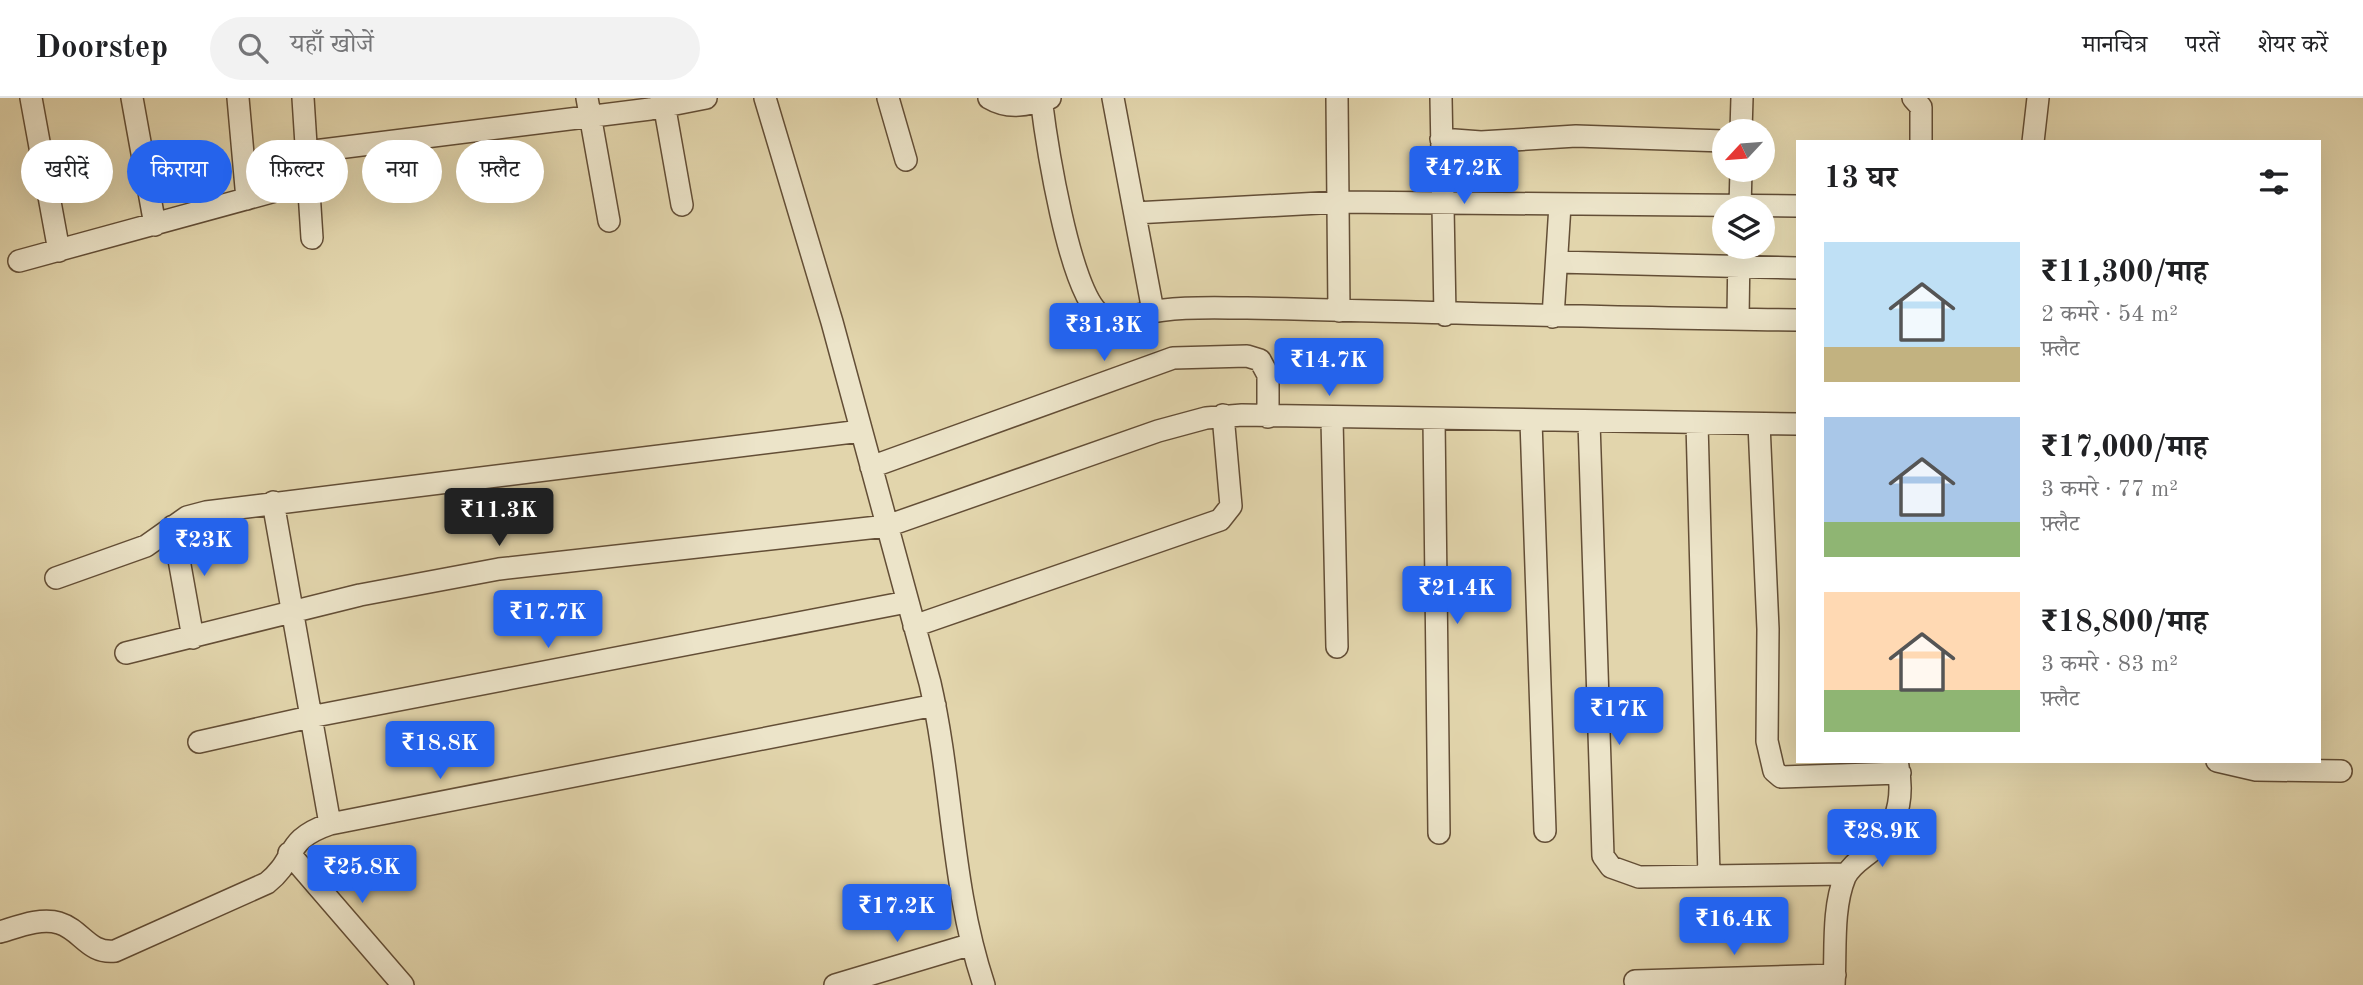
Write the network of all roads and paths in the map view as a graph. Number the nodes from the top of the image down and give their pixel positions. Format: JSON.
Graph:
{"nodes":[{"id":1,"x":31,"y":98,"type":"edge"},
{"id":2,"x":132,"y":98,"type":"edge"},
{"id":3,"x":238,"y":98,"type":"edge"},
{"id":4,"x":303,"y":98,"type":"edge"},
{"id":5,"x":706,"y":98,"type":"edge"},
{"id":6,"x":765,"y":98,"type":"edge"},
{"id":7,"x":888,"y":98,"type":"edge"},
{"id":8,"x":989,"y":98,"type":"edge"},
{"id":9,"x":1113,"y":98,"type":"edge"},
{"id":10,"x":1337,"y":98,"type":"edge"},
{"id":11,"x":1441,"y":98,"type":"edge"},
{"id":12,"x":1742,"y":98,"type":"edge"},
{"id":13,"x":1913,"y":98,"type":"edge"},
{"id":14,"x":2038,"y":98,"type":"edge"},
{"id":15,"x":1044,"y":99,"type":"edge"},
{"id":16,"x":664,"y":102,"type":"edge"},
{"id":17,"x":589,"y":107,"type":"edge"},
{"id":18,"x":1741,"y":119,"type":"edge"},
{"id":19,"x":1441,"y":139,"type":"junction"},
{"id":20,"x":305,"y":140,"type":"edge"},
{"id":21,"x":1921,"y":140,"type":"edge"},
{"id":22,"x":2033,"y":140,"type":"edge"},
{"id":23,"x":1712,"y":141,"type":"edge"},
{"id":24,"x":348,"y":145,"type":"edge"},
{"id":25,"x":906,"y":160,"type":"dead end"},
{"id":26,"x":246,"y":188,"type":"edge"},
{"id":27,"x":246,"y":199,"type":"edge"},
{"id":28,"x":1338,"y":202,"type":"junction"},
{"id":29,"x":310,"y":203,"type":"edge"},
{"id":30,"x":682,"y":205,"type":"dead end"},
{"id":31,"x":1443,"y":205,"type":"junction"},
{"id":32,"x":1560,"y":205,"type":"junction"},
{"id":33,"x":1712,"y":206,"type":"edge"},
{"id":34,"x":1775,"y":206,"type":"edge"},
{"id":35,"x":1796,"y":206,"type":"edge"},
{"id":36,"x":1135,"y":212,"type":"junction"},
{"id":37,"x":609,"y":220,"type":"dead end"},
{"id":38,"x":155,"y":225,"type":"junction"},
{"id":39,"x":312,"y":238,"type":"dead end"},
{"id":40,"x":59,"y":251,"type":"junction"},
{"id":41,"x":1712,"y":258,"type":"edge"},
{"id":42,"x":1739,"y":259,"type":"edge"},
{"id":43,"x":1750,"y":259,"type":"edge"},
{"id":44,"x":19,"y":261,"type":"dead end"},
{"id":45,"x":1557,"y":262,"type":"junction"},
{"id":46,"x":1796,"y":268,"type":"edge"},
{"id":47,"x":1339,"y":311,"type":"junction"},
{"id":48,"x":1153,"y":312,"type":"junction"},
{"id":49,"x":1445,"y":315,"type":"junction"},
{"id":50,"x":1553,"y":317,"type":"junction"},
{"id":51,"x":1738,"y":319,"type":"junction"},
{"id":52,"x":1796,"y":320,"type":"edge"},
{"id":53,"x":1223,"y":415,"type":"junction"},
{"id":54,"x":1268,"y":418,"type":"junction"},
{"id":55,"x":1332,"y":419,"type":"junction"},
{"id":56,"x":1434,"y":420,"type":"junction"},
{"id":57,"x":1531,"y":421,"type":"junction"},
{"id":58,"x":1589,"y":422,"type":"junction"},
{"id":59,"x":1697,"y":423,"type":"junction"},
{"id":60,"x":1759,"y":424,"type":"junction"},
{"id":61,"x":1796,"y":424,"type":"edge"},
{"id":62,"x":861,"y":431,"type":"junction"},
{"id":63,"x":871,"y":467,"type":"junction"},
{"id":64,"x":274,"y":502,"type":"junction"},
{"id":65,"x":173,"y":526,"type":"junction"},
{"id":66,"x":887,"y":526,"type":"junction"},
{"id":67,"x":56,"y":578,"type":"dead end"},
{"id":68,"x":907,"y":602,"type":"junction"},
{"id":69,"x":291,"y":613,"type":"junction"},
{"id":70,"x":914,"y":626,"type":"junction"},
{"id":71,"x":193,"y":638,"type":"junction"},
{"id":72,"x":1336,"y":647,"type":"dead end"},
{"id":73,"x":126,"y":653,"type":"dead end"},
{"id":74,"x":935,"y":705,"type":"junction"},
{"id":75,"x":310,"y":717,"type":"junction"},
{"id":76,"x":200,"y":743,"type":"dead end"},
{"id":77,"x":2226,"y":763,"type":"edge"},
{"id":78,"x":1899,"y":767,"type":"edge"},
{"id":79,"x":2341,"y":771,"type":"dead end"},
{"id":80,"x":330,"y":824,"type":"junction"},
{"id":81,"x":1545,"y":831,"type":"dead end"},
{"id":82,"x":1439,"y":833,"type":"dead end"},
{"id":83,"x":289,"y":853,"type":"junction"},
{"id":84,"x":1846,"y":874,"type":"junction"},
{"id":85,"x":1709,"y":876,"type":"junction"},
{"id":86,"x":0,"y":932,"type":"edge"},
{"id":87,"x":972,"y":944,"type":"junction"},
{"id":88,"x":1835,"y":980,"type":"edge"},
{"id":89,"x":1635,"y":981,"type":"dead end"},
{"id":90,"x":1722,"y":982,"type":"edge"},
{"id":91,"x":403,"y":985,"type":"edge"},
{"id":92,"x":835,"y":985,"type":"edge"},
{"id":93,"x":984,"y":985,"type":"edge"}],
"edges":[{"from":1,"to":40,"type":"street"},
{"from":2,"to":38,"type":"street"},
{"from":3,"to":26,"type":"street"},
{"from":4,"to":20,"type":"street"},
{"from":5,"to":16,"type":"street"},
{"from":6,"to":62,"type":"street"},
{"from":7,"to":25,"type":"street"},
{"from":8,"to":15,"type":"street"},
{"from":9,"to":36,"type":"street"},
{"from":10,"to":28,"type":"street"},
{"from":11,"to":19,"type":"street"},
{"from":12,"to":18,"type":"street"},
{"from":13,"to":21,"type":"street"},
{"from":14,"to":22,"type":"street"},
{"from":15,"to":48,"type":"street"},
{"from":16,"to":17,"type":"street"},
{"from":16,"to":30,"type":"street"},
{"from":17,"to":24,"type":"street"},
{"from":17,"to":37,"type":"street"},
{"from":19,"to":23,"type":"street"},
{"from":19,"to":31,"type":"street"},
{"from":27,"to":38,"type":"street"},
{"from":28,"to":31,"type":"street"},
{"from":28,"to":36,"type":"street"},
{"from":28,"to":47,"type":"street"},
{"from":29,"to":39,"type":"street"},
{"from":31,"to":32,"type":"street"},
{"from":31,"to":49,"type":"street"},
{"from":32,"to":33,"type":"street"},
{"from":32,"to":45,"type":"street"},
{"from":34,"to":35,"type":"street"},
{"from":36,"to":48,"type":"street"},
{"from":38,"to":40,"type":"street"},
{"from":40,"to":44,"type":"street"},
{"from":41,"to":45,"type":"street"},
{"from":42,"to":51,"type":"street"},
{"from":43,"to":46,"type":"street"},
{"from":45,"to":50,"type":"street"},
{"from":47,"to":48,"type":"street"},
{"from":47,"to":49,"type":"street"},
{"from":49,"to":50,"type":"street"},
{"from":50,"to":51,"type":"street"},
{"from":51,"to":52,"type":"street"},
{"from":53,"to":54,"type":"street"},
{"from":53,"to":66,"type":"street"},
{"from":53,"to":70,"type":"street"},
{"from":54,"to":55,"type":"street"},
{"from":54,"to":63,"type":"street"},
{"from":55,"to":56,"type":"street"},
{"from":55,"to":72,"type":"street"},
{"from":56,"to":57,"type":"street"},
{"from":56,"to":82,"type":"street"},
{"from":57,"to":58,"type":"street"},
{"from":57,"to":81,"type":"street"},
{"from":58,"to":59,"type":"street"},
{"from":58,"to":85,"type":"street"},
{"from":59,"to":60,"type":"street"},
{"from":59,"to":85,"type":"street"},
{"from":60,"to":61,"type":"street"},
{"from":60,"to":78,"type":"street"},
{"from":62,"to":63,"type":"street"},
{"from":62,"to":64,"type":"street"},
{"from":63,"to":66,"type":"street"},
{"from":64,"to":65,"type":"street"},
{"from":64,"to":69,"type":"street"},
{"from":65,"to":67,"type":"street"},
{"from":65,"to":71,"type":"street"},
{"from":66,"to":68,"type":"street"},
{"from":66,"to":69,"type":"street"},
{"from":68,"to":70,"type":"street"},
{"from":68,"to":75,"type":"street"},
{"from":69,"to":71,"type":"street"},
{"from":69,"to":75,"type":"street"},
{"from":70,"to":74,"type":"street"},
{"from":71,"to":73,"type":"street"},
{"from":74,"to":80,"type":"street"},
{"from":74,"to":87,"type":"street"},
{"from":75,"to":76,"type":"street"},
{"from":75,"to":80,"type":"street"},
{"from":77,"to":79,"type":"street"},
{"from":78,"to":84,"type":"street"},
{"from":80,"to":83,"type":"street"},
{"from":83,"to":86,"type":"street"},
{"from":83,"to":91,"type":"street"},
{"from":84,"to":85,"type":"street"},
{"from":84,"to":88,"type":"street"},
{"from":87,"to":92,"type":"street"},
{"from":87,"to":93,"type":"street"},
{"from":88,"to":90,"type":"street"},
{"from":89,"to":90,"type":"street"}]}
